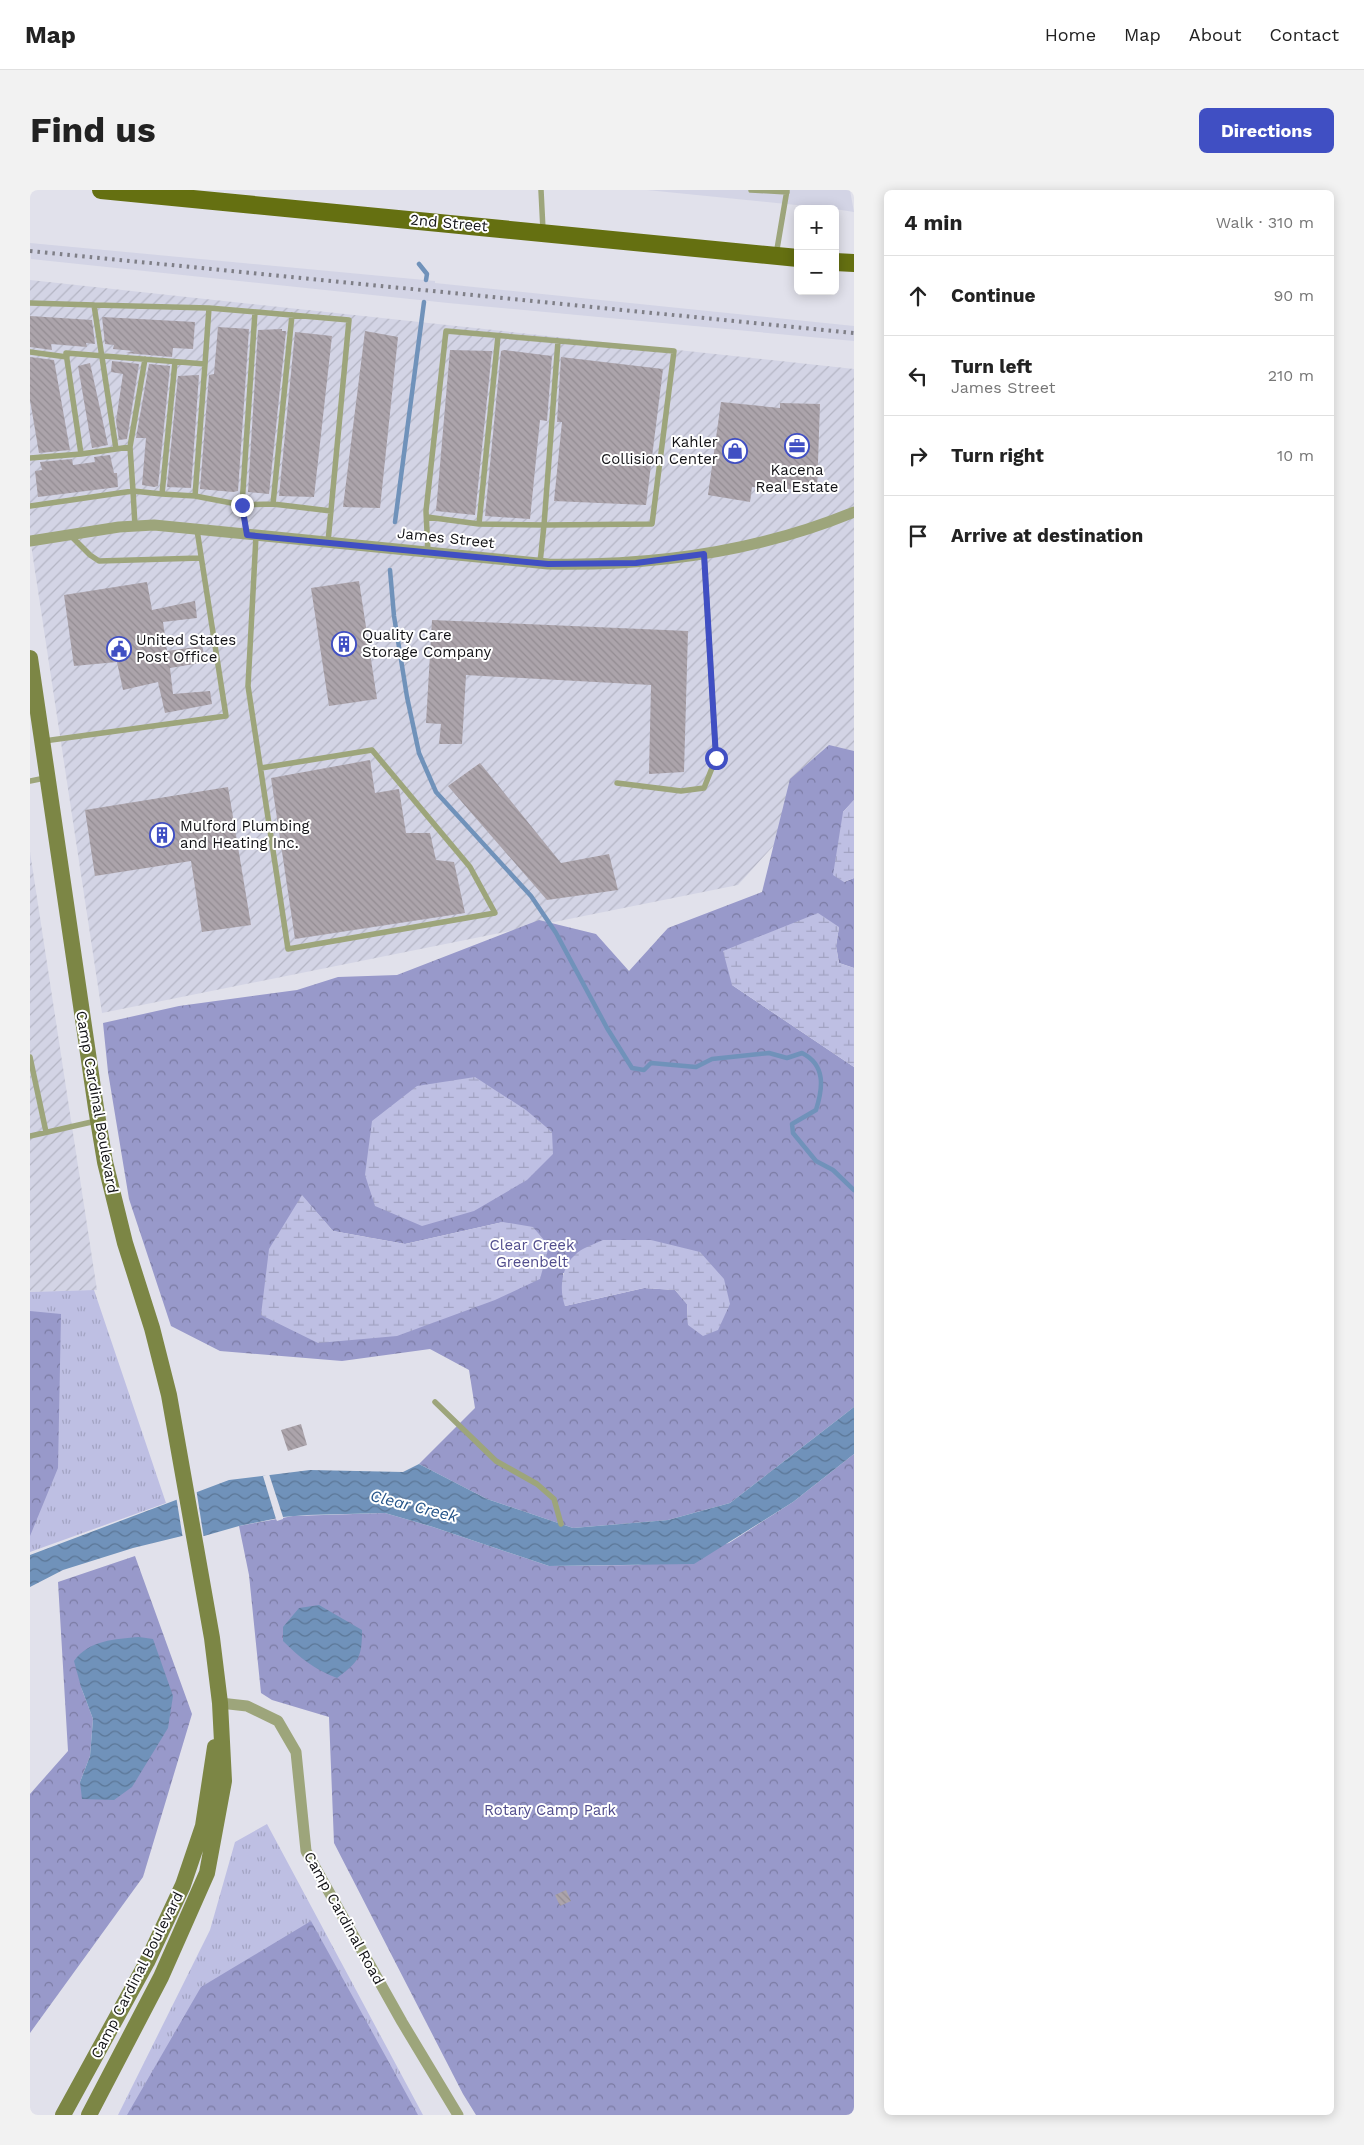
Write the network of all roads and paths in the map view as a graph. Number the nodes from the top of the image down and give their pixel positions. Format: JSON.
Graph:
{"nodes":[{"id":1,"x":101,"y":190,"type":"edge"},
{"id":2,"x":541,"y":190,"type":"edge"},
{"id":3,"x":751,"y":190,"type":"edge"},
{"id":4,"x":787,"y":191,"type":"edge"},
{"id":5,"x":544,"y":232,"type":"junction"},
{"id":6,"x":776,"y":256,"type":"junction"},
{"id":7,"x":794,"y":258,"type":"edge"},
{"id":8,"x":839,"y":262,"type":"edge"},
{"id":9,"x":854,"y":263,"type":"edge"},
{"id":10,"x":30,"y":303,"type":"edge"},
{"id":11,"x":94,"y":305,"type":"junction"},
{"id":12,"x":209,"y":308,"type":"junction"},
{"id":13,"x":255,"y":312,"type":"junction"},
{"id":14,"x":292,"y":315,"type":"junction"},
{"id":15,"x":498,"y":336,"type":"junction"},
{"id":16,"x":558,"y":341,"type":"junction"},
{"id":17,"x":30,"y":352,"type":"edge"},
{"id":18,"x":100,"y":356,"type":"junction"},
{"id":19,"x":67,"y":357,"type":"junction"},
{"id":20,"x":145,"y":360,"type":"junction"},
{"id":21,"x":175,"y":362,"type":"junction"},
{"id":22,"x":205,"y":364,"type":"junction"},
{"id":23,"x":130,"y":447,"type":"junction"},
{"id":24,"x":116,"y":449,"type":"junction"},
{"id":25,"x":81,"y":454,"type":"junction"},
{"id":26,"x":30,"y":458,"type":"edge"},
{"id":27,"x":132,"y":491,"type":"junction"},
{"id":28,"x":162,"y":494,"type":"junction"},
{"id":29,"x":195,"y":496,"type":"junction"},
{"id":30,"x":273,"y":504,"type":"junction"},
{"id":31,"x":242,"y":505,"type":"junction"},
{"id":32,"x":30,"y":506,"type":"edge"},
{"id":33,"x":331,"y":511,"type":"junction"},
{"id":34,"x":854,"y":512,"type":"edge"},
{"id":35,"x":427,"y":517,"type":"junction"},
{"id":36,"x":479,"y":524,"type":"junction"},
{"id":37,"x":544,"y":525,"type":"junction"},
{"id":38,"x":135,"y":526,"type":"junction"},
{"id":39,"x":197,"y":530,"type":"junction"},
{"id":40,"x":69,"y":535,"type":"junction"},
{"id":41,"x":251,"y":535,"type":"junction"},
{"id":42,"x":30,"y":541,"type":"edge"},
{"id":43,"x":328,"y":542,"type":"junction"},
{"id":44,"x":428,"y":552,"type":"junction"},
{"id":45,"x":704,"y":554,"type":"junction"},
{"id":46,"x":201,"y":558,"type":"junction"},
{"id":47,"x":540,"y":563,"type":"junction"},
{"id":48,"x":30,"y":658,"type":"edge"},
{"id":49,"x":42,"y":742,"type":"junction"},
{"id":50,"x":261,"y":768,"type":"junction"},
{"id":51,"x":47,"y":778,"type":"junction"},
{"id":52,"x":30,"y":781,"type":"edge"},
{"id":53,"x":617,"y":783,"type":"dead end"},
{"id":54,"x":30,"y":1057,"type":"edge"},
{"id":55,"x":98,"y":1120,"type":"junction"},
{"id":56,"x":46,"y":1132,"type":"junction"},
{"id":57,"x":30,"y":1136,"type":"edge"},
{"id":58,"x":435,"y":1402,"type":"dead end"},
{"id":59,"x":560,"y":1524,"type":"dead end"},
{"id":60,"x":220,"y":1703,"type":"junction"},
{"id":61,"x":63,"y":2115,"type":"edge"},
{"id":62,"x":89,"y":2115,"type":"edge"},
{"id":63,"x":458,"y":2115,"type":"edge"}],
"edges":[{"from":1,"to":5,"type":"main road","name":"2nd Street"},
{"from":2,"to":5,"type":"lane"},
{"from":3,"to":4,"type":"lane"},
{"from":4,"to":6,"type":"lane"},
{"from":5,"to":6,"type":"main road","name":"2nd Street"},
{"from":6,"to":7,"type":"main road","name":"2nd Street"},
{"from":8,"to":9,"type":"main road"},
{"from":10,"to":11,"type":"lane"},
{"from":11,"to":12,"type":"lane"},
{"from":11,"to":18,"type":"lane"},
{"from":12,"to":13,"type":"lane"},
{"from":12,"to":22,"type":"lane"},
{"from":13,"to":14,"type":"lane"},
{"from":13,"to":31,"type":"lane"},
{"from":14,"to":30,"type":"lane"},
{"from":14,"to":33,"type":"lane"},
{"from":15,"to":16,"type":"lane"},
{"from":15,"to":35,"type":"lane"},
{"from":15,"to":36,"type":"lane"},
{"from":16,"to":37,"type":"lane"},
{"from":16,"to":37,"type":"lane"},
{"from":17,"to":19,"type":"lane"},
{"from":18,"to":19,"type":"lane"},
{"from":18,"to":20,"type":"lane"},
{"from":18,"to":24,"type":"lane"},
{"from":19,"to":25,"type":"lane"},
{"from":20,"to":21,"type":"lane"},
{"from":20,"to":23,"type":"lane"},
{"from":21,"to":22,"type":"lane"},
{"from":21,"to":28,"type":"lane"},
{"from":22,"to":29,"type":"lane"},
{"from":23,"to":24,"type":"lane"},
{"from":23,"to":27,"type":"lane"},
{"from":24,"to":25,"type":"lane"},
{"from":25,"to":26,"type":"lane"},
{"from":27,"to":28,"type":"lane"},
{"from":27,"to":32,"type":"lane"},
{"from":27,"to":38,"type":"lane"},
{"from":28,"to":29,"type":"lane"},
{"from":29,"to":31,"type":"lane"},
{"from":30,"to":31,"type":"lane"},
{"from":30,"to":33,"type":"lane"},
{"from":31,"to":41,"type":"lane"},
{"from":33,"to":43,"type":"lane"},
{"from":34,"to":45,"type":"street","name":"James Street"},
{"from":35,"to":36,"type":"lane"},
{"from":35,"to":44,"type":"lane"},
{"from":36,"to":37,"type":"lane"},
{"from":37,"to":47,"type":"lane"},
{"from":38,"to":39,"type":"street","name":"James Street"},
{"from":38,"to":40,"type":"street","name":"James Street"},
{"from":39,"to":41,"type":"street","name":"James Street"},
{"from":39,"to":46,"type":"lane"},
{"from":40,"to":42,"type":"street","name":"James Street"},
{"from":40,"to":46,"type":"lane"},
{"from":41,"to":43,"type":"street","name":"James Street"},
{"from":41,"to":50,"type":"lane"},
{"from":43,"to":44,"type":"street","name":"James Street"},
{"from":44,"to":47,"type":"street","name":"James Street"},
{"from":45,"to":47,"type":"street","name":"James Street"},
{"from":45,"to":53,"type":"lane"},
{"from":46,"to":49,"type":"lane"},
{"from":48,"to":49,"type":"street","name":"Camp Cardinal Boulevard"},
{"from":49,"to":51,"type":"street","name":"Camp Cardinal Boulevard"},
{"from":50,"to":50,"type":"lane"},
{"from":51,"to":52,"type":"lane"},
{"from":51,"to":55,"type":"street","name":"Camp Cardinal Boulevard"},
{"from":54,"to":56,"type":"lane"},
{"from":55,"to":56,"type":"lane"},
{"from":55,"to":60,"type":"street","name":"Camp Cardinal Boulevard"},
{"from":56,"to":57,"type":"lane"},
{"from":58,"to":59,"type":"lane"},
{"from":60,"to":61,"type":"street","name":"Camp Cardinal Boulevard"},
{"from":60,"to":62,"type":"street","name":"Camp Cardinal Boulevard"},
{"from":60,"to":63,"type":"street","name":"Camp Cardinal Road"}]}
